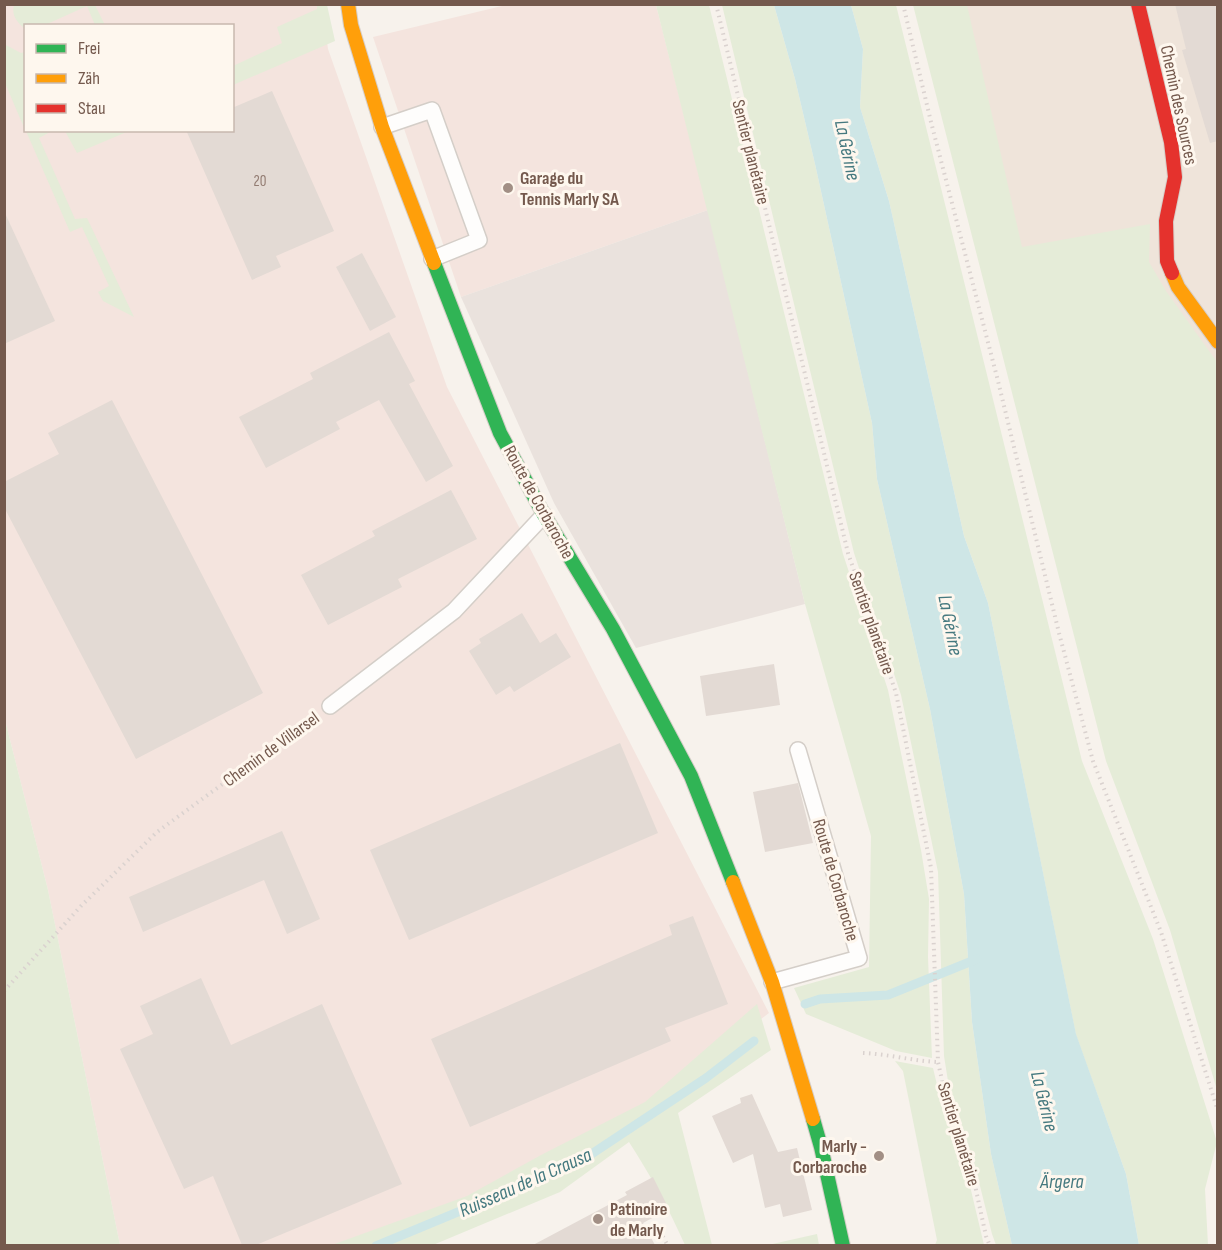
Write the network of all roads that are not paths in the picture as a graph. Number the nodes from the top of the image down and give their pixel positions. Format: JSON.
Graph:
{"nodes":[{"id":1,"x":348,"y":4,"type":"edge"},
{"id":2,"x":1138,"y":4,"type":"edge"},
{"id":3,"x":382,"y":128,"type":"junction"},
{"id":4,"x":432,"y":259,"type":"junction"},
{"id":5,"x":1218,"y":342,"type":"edge"},
{"id":6,"x":544,"y":515,"type":"junction"},
{"id":7,"x":330,"y":706,"type":"road end"},
{"id":8,"x":798,"y":750,"type":"dead end"},
{"id":9,"x":772,"y":982,"type":"junction"},
{"id":10,"x":843,"y":1245,"type":"edge"}],
"edges":[{"from":1,"to":3,"type":"street","name":"Route de Corbaroche"},
{"from":2,"to":5,"type":"street","name":"Chemin des Sources"},
{"from":3,"to":4,"type":"street","name":"Route de Corbaroche"},
{"from":3,"to":4,"type":"lane"},
{"from":4,"to":6,"type":"street","name":"Route de Corbaroche"},
{"from":6,"to":7,"type":"lane","name":"Chemin de Villarsel"},
{"from":6,"to":9,"type":"street","name":"Route de Corbaroche"},
{"from":8,"to":9,"type":"lane","name":"Route de Corbaroche"},
{"from":9,"to":10,"type":"street","name":"Route de Corbaroche"}]}
